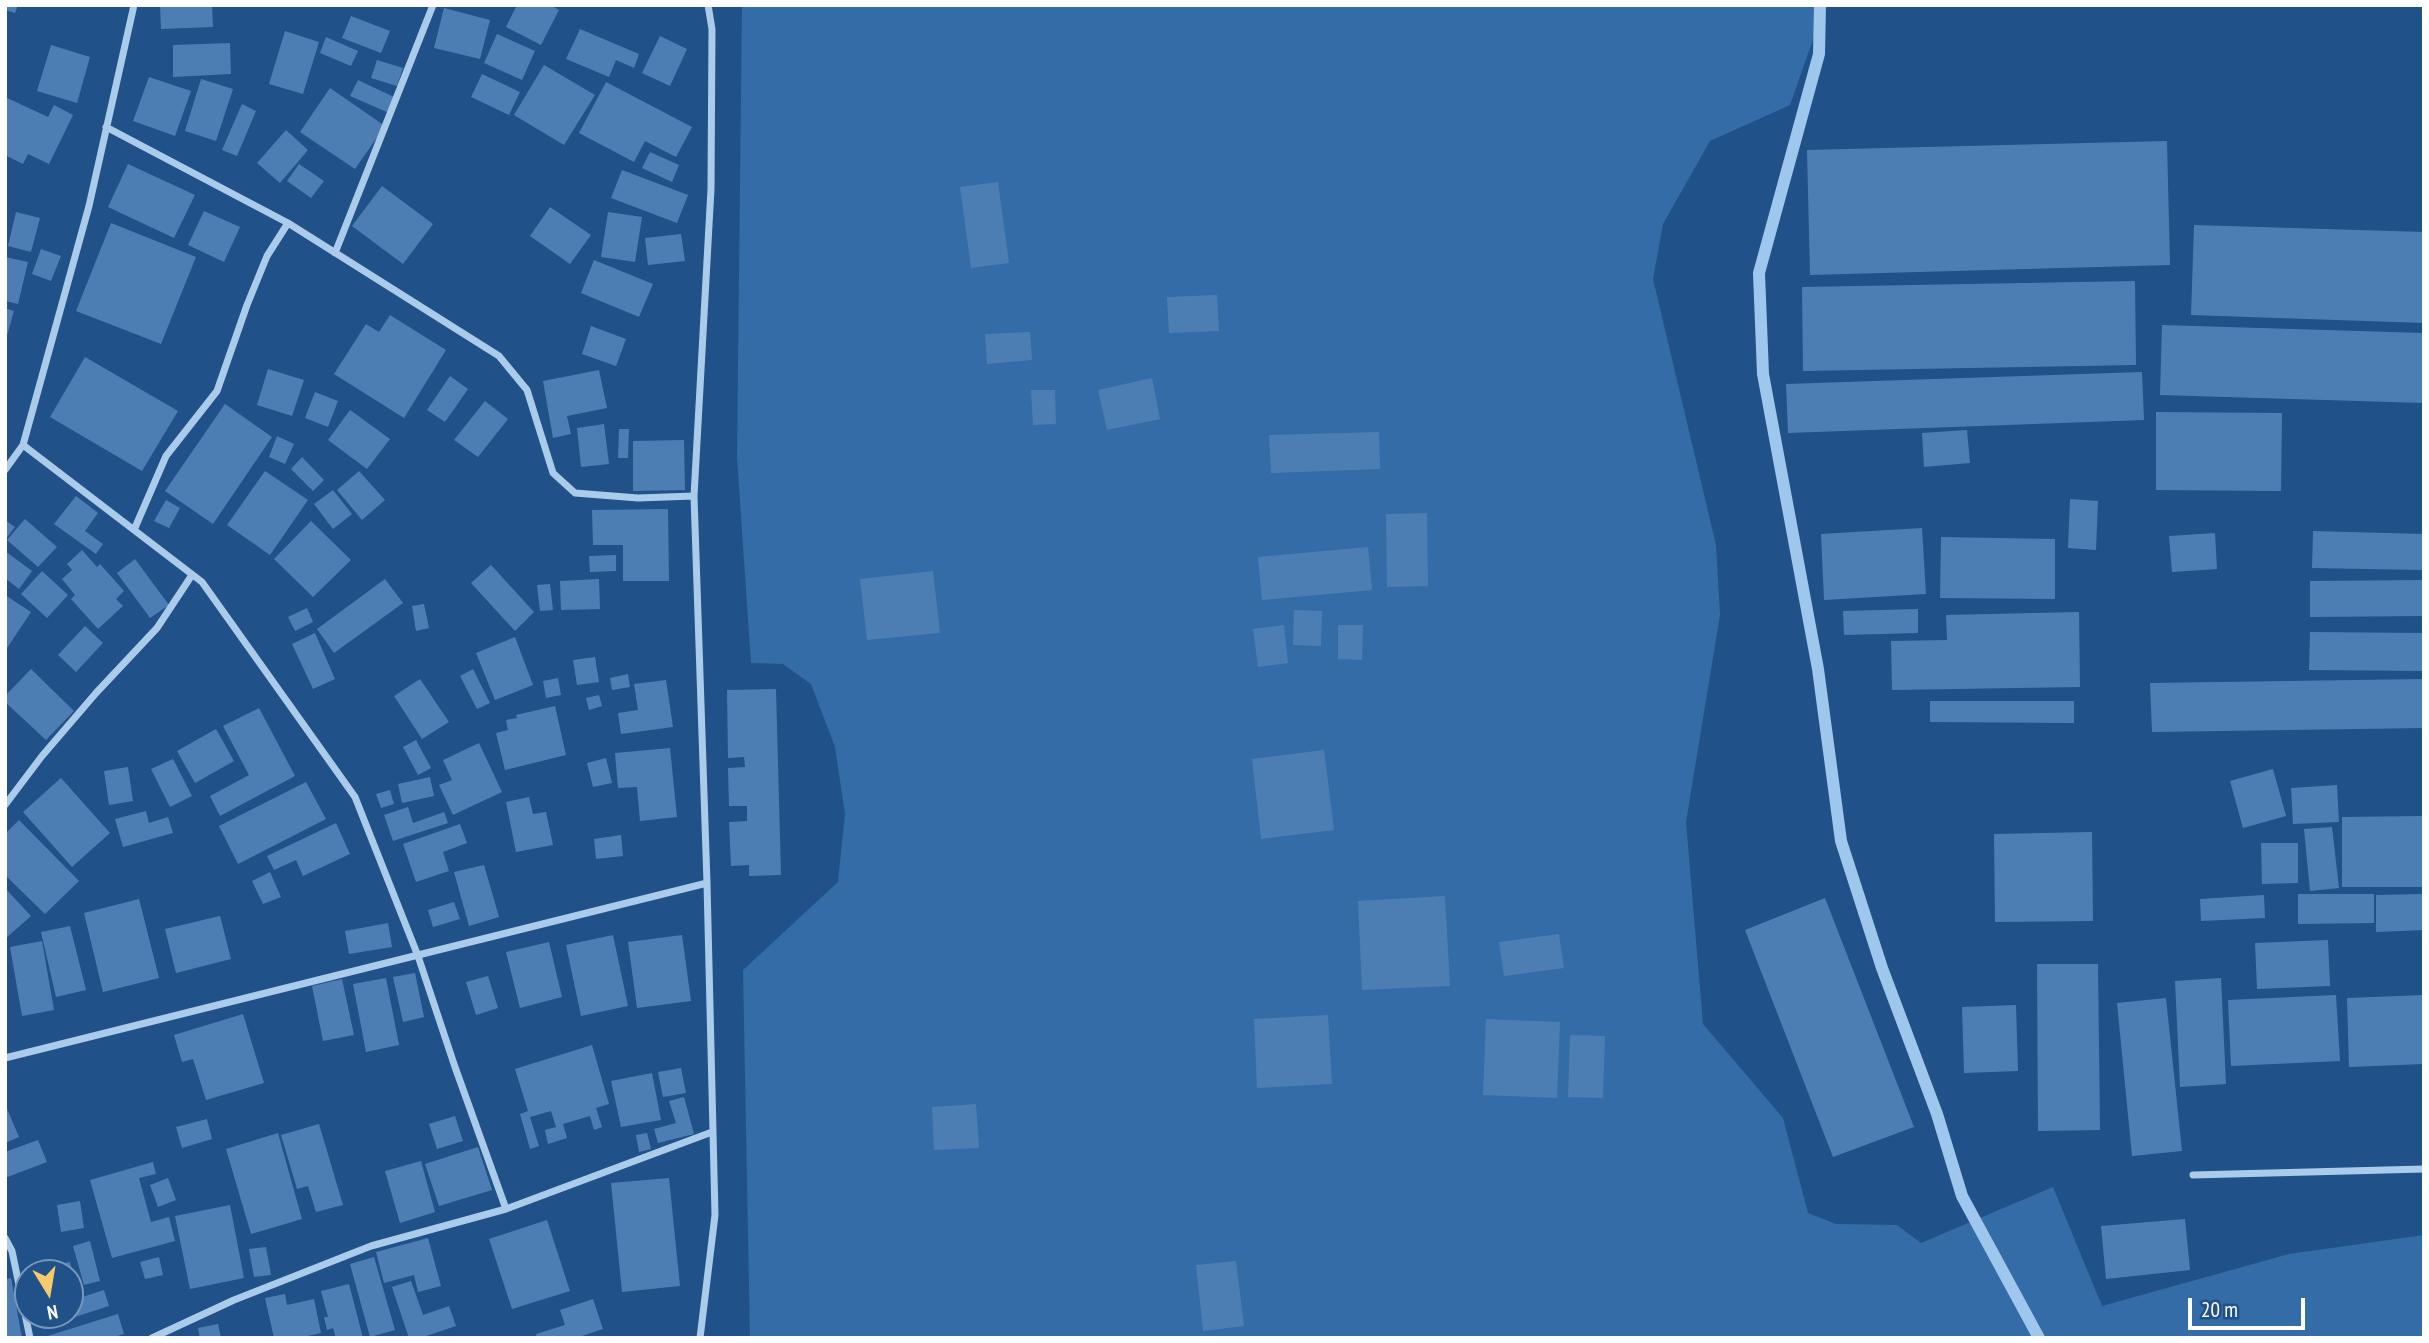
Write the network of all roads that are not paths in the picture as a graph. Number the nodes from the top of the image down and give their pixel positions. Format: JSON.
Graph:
{"nodes":[{"id":1,"x":134,"y":5,"type":"edge"},
{"id":2,"x":433,"y":5,"type":"edge"},
{"id":3,"x":708,"y":5,"type":"edge"},
{"id":4,"x":106,"y":127,"type":"junction"},
{"id":5,"x":288,"y":223,"type":"junction"},
{"id":6,"x":335,"y":253,"type":"junction"},
{"id":7,"x":23,"y":445,"type":"junction"},
{"id":8,"x":5,"y":470,"type":"edge"},
{"id":9,"x":694,"y":496,"type":"junction"},
{"id":10,"x":135,"y":530,"type":"junction"},
{"id":11,"x":192,"y":575,"type":"junction"},
{"id":12,"x":5,"y":804,"type":"edge"},
{"id":13,"x":707,"y":883,"type":"junction"},
{"id":14,"x":418,"y":956,"type":"junction"},
{"id":15,"x":5,"y":1058,"type":"edge"},
{"id":16,"x":712,"y":1132,"type":"junction"},
{"id":17,"x":2424,"y":1169,"type":"edge"},
{"id":18,"x":2193,"y":1175,"type":"dead end"},
{"id":19,"x":506,"y":1209,"type":"junction"},
{"id":20,"x":5,"y":1238,"type":"edge"},
{"id":21,"x":30,"y":1338,"type":"edge"},
{"id":22,"x":152,"y":1338,"type":"edge"},
{"id":23,"x":701,"y":1338,"type":"edge"}],
"edges":[{"from":1,"to":4,"type":"street"},
{"from":2,"to":6,"type":"street"},
{"from":3,"to":9,"type":"street"},
{"from":4,"to":5,"type":"street"},
{"from":4,"to":7,"type":"street"},
{"from":5,"to":6,"type":"street"},
{"from":5,"to":10,"type":"street"},
{"from":6,"to":9,"type":"street"},
{"from":7,"to":8,"type":"street"},
{"from":7,"to":10,"type":"street"},
{"from":9,"to":13,"type":"street"},
{"from":10,"to":11,"type":"street"},
{"from":11,"to":12,"type":"street"},
{"from":11,"to":14,"type":"street"},
{"from":13,"to":14,"type":"street"},
{"from":13,"to":16,"type":"street"},
{"from":14,"to":15,"type":"street"},
{"from":14,"to":19,"type":"street"},
{"from":16,"to":19,"type":"street"},
{"from":16,"to":23,"type":"street"},
{"from":17,"to":18,"type":"street"},
{"from":19,"to":22,"type":"street"},
{"from":20,"to":21,"type":"street"}]}
